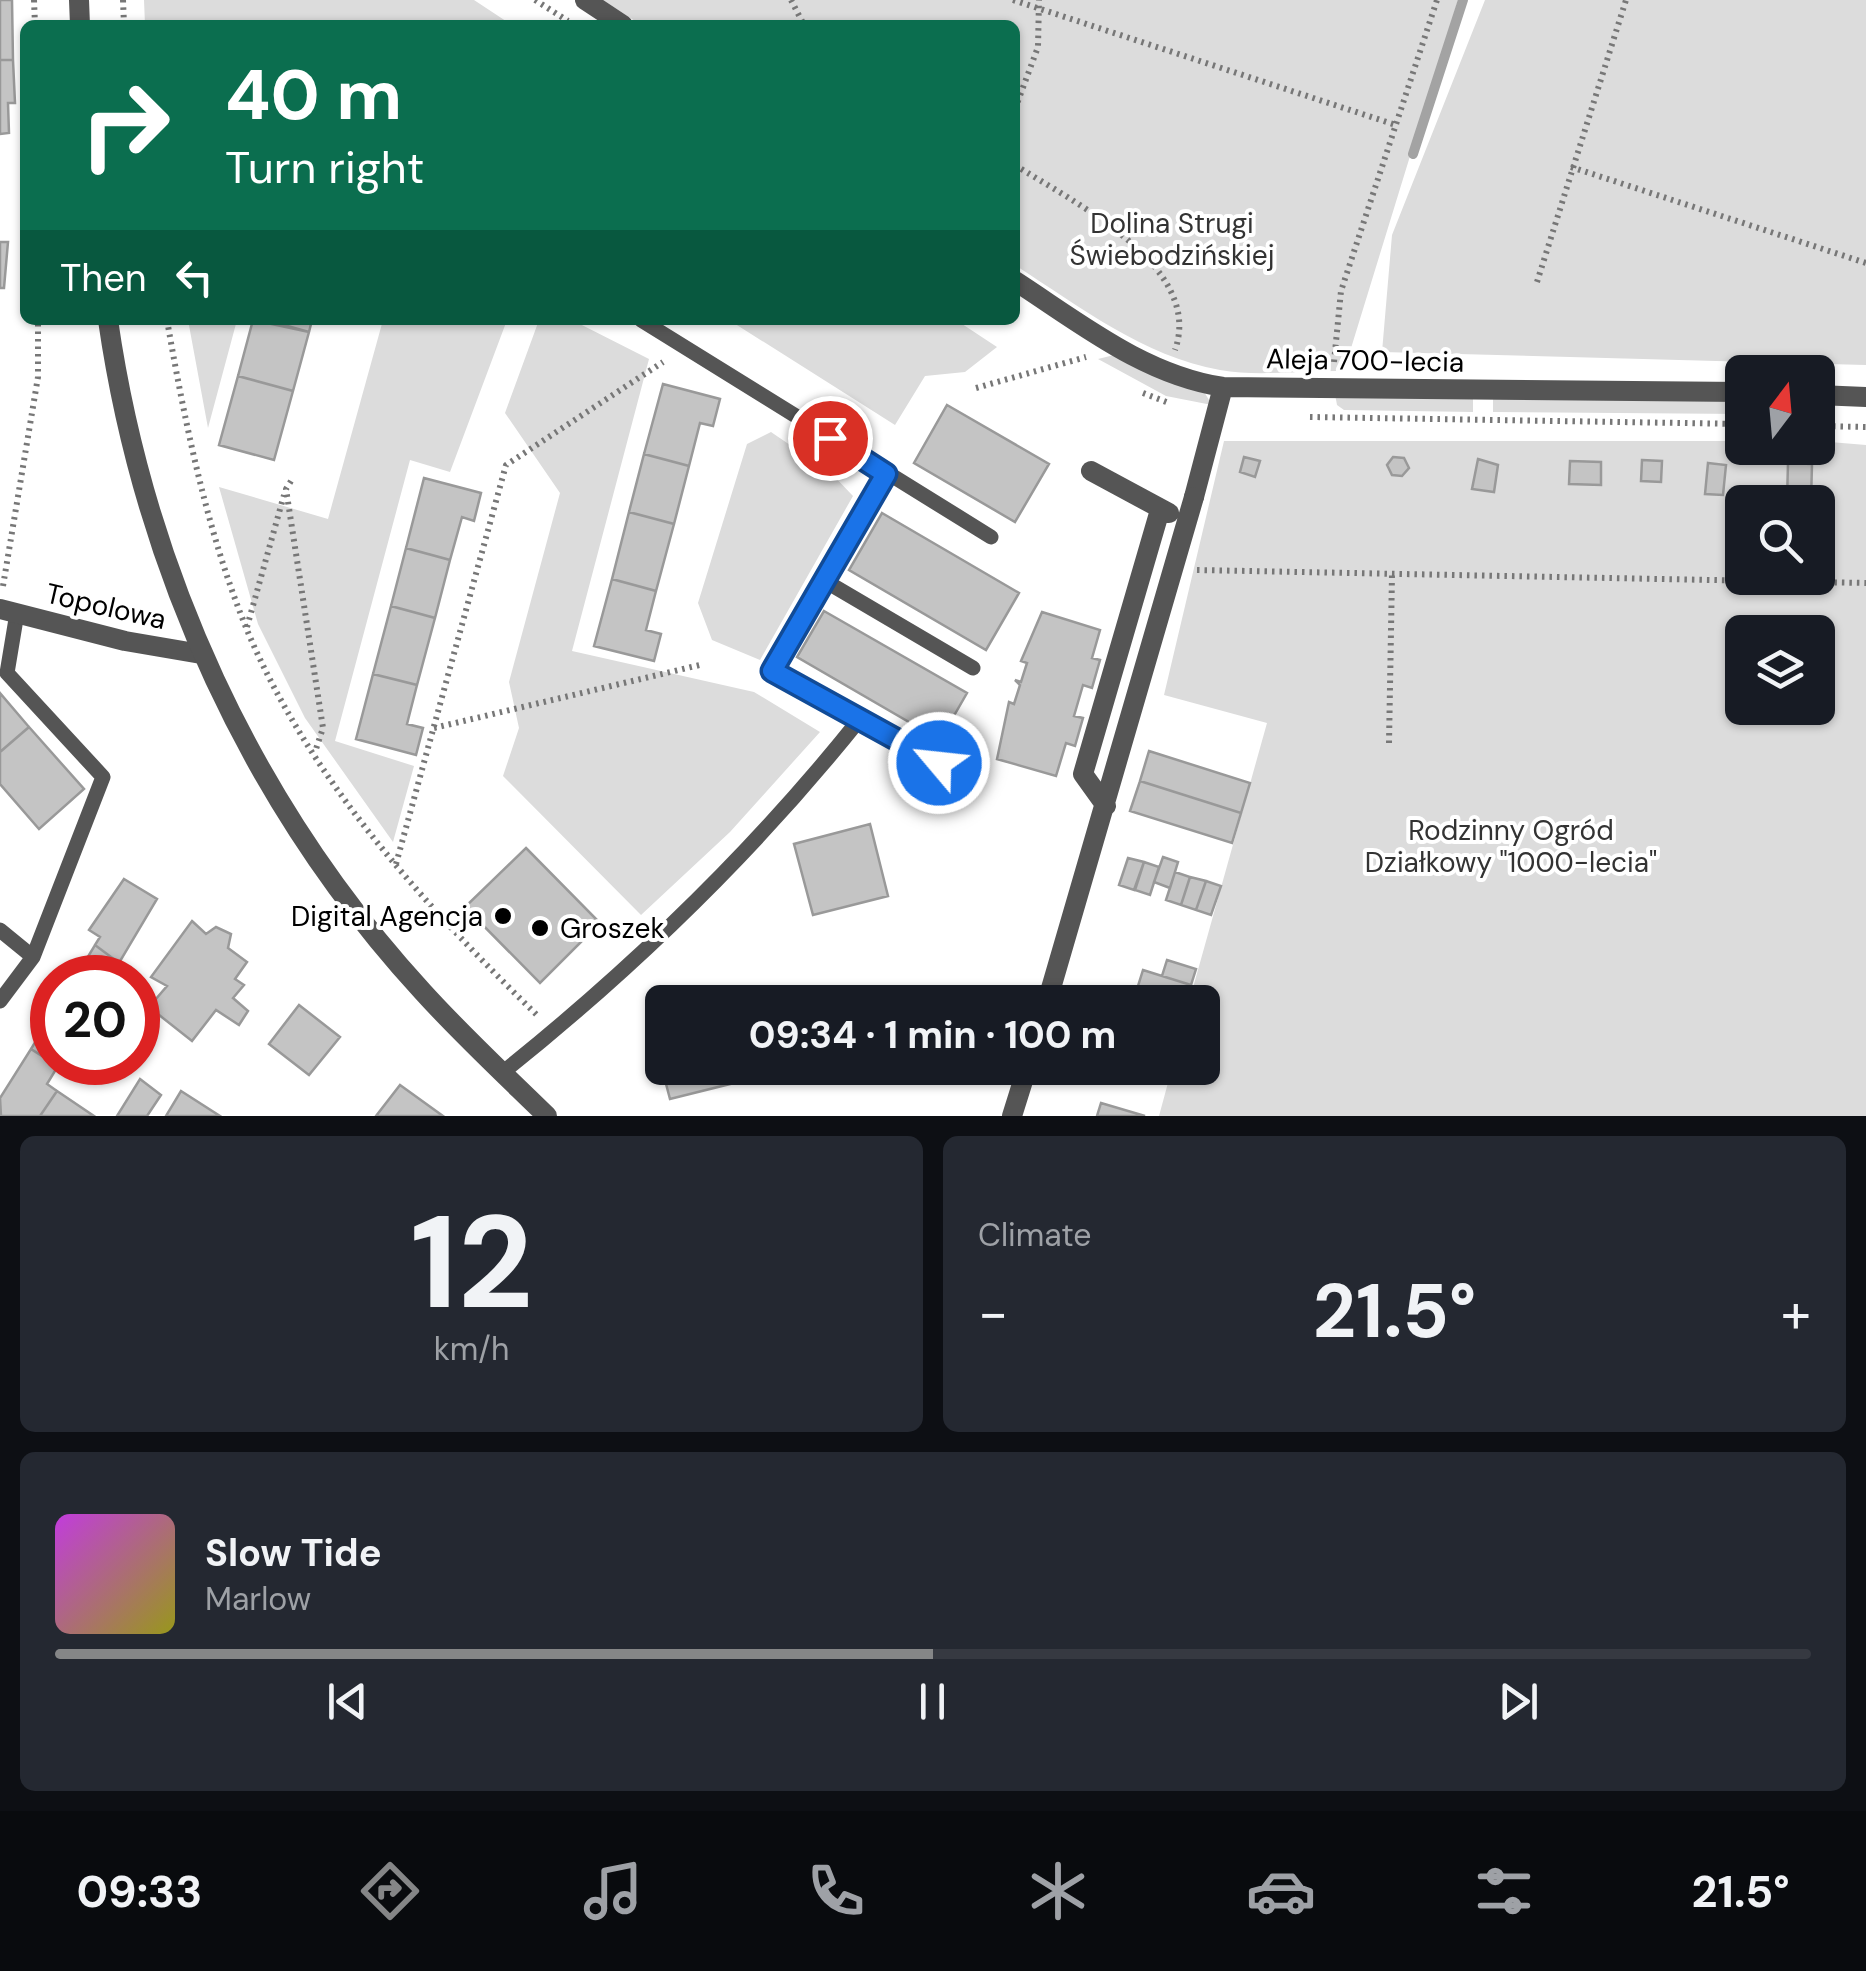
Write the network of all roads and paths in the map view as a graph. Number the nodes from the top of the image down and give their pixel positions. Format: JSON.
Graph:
{"nodes":[{"id":1,"x":536,"y":0,"type":"edge"},
{"id":2,"x":585,"y":0,"type":"edge"},
{"id":3,"x":1014,"y":0,"type":"edge"},
{"id":4,"x":1437,"y":0,"type":"edge"},
{"id":5,"x":1626,"y":0,"type":"edge"},
{"id":6,"x":1039,"y":4,"type":"edge"},
{"id":7,"x":566,"y":20,"type":"edge"},
{"id":8,"x":615,"y":20,"type":"edge"},
{"id":9,"x":1020,"y":96,"type":"edge"},
{"id":10,"x":1396,"y":125,"type":"junction"},
{"id":11,"x":1571,"y":167,"type":"junction"},
{"id":12,"x":1020,"y":168,"type":"edge"},
{"id":13,"x":1866,"y":263,"type":"edge"},
{"id":14,"x":1537,"y":282,"type":"dead end"},
{"id":15,"x":1020,"y":283,"type":"edge"},
{"id":16,"x":38,"y":325,"type":"edge"},
{"id":17,"x":109,"y":325,"type":"edge"},
{"id":18,"x":168,"y":325,"type":"edge"},
{"id":19,"x":649,"y":325,"type":"edge"},
{"id":20,"x":1116,"y":346,"type":"junction"},
{"id":21,"x":685,"y":347,"type":"junction"},
{"id":22,"x":1166,"y":373,"type":"junction"},
{"id":23,"x":1223,"y":386,"type":"junction"},
{"id":24,"x":1331,"y":387,"type":"junction"},
{"id":25,"x":976,"y":388,"type":"dead end"},
{"id":26,"x":1725,"y":392,"type":"edge"},
{"id":27,"x":1835,"y":396,"type":"edge"},
{"id":28,"x":1866,"y":397,"type":"edge"},
{"id":29,"x":1328,"y":418,"type":"dead end"},
{"id":30,"x":1835,"y":426,"type":"edge"},
{"id":31,"x":1866,"y":427,"type":"edge"},
{"id":32,"x":1092,"y":471,"type":"dead end"},
{"id":33,"x":886,"y":474,"type":"junction"},
{"id":34,"x":1160,"y":510,"type":"junction"},
{"id":35,"x":1188,"y":518,"type":"junction"},
{"id":36,"x":990,"y":536,"type":"dead end"},
{"id":37,"x":1176,"y":567,"type":"junction"},
{"id":38,"x":1392,"y":574,"type":"junction"},
{"id":39,"x":825,"y":581,"type":"junction"},
{"id":40,"x":1866,"y":583,"type":"edge"},
{"id":41,"x":0,"y":595,"type":"edge"},
{"id":42,"x":8,"y":611,"type":"edge"},
{"id":43,"x":247,"y":629,"type":"junction"},
{"id":44,"x":201,"y":654,"type":"junction"},
{"id":45,"x":704,"y":664,"type":"dead end"},
{"id":46,"x":973,"y":668,"type":"dead end"},
{"id":47,"x":860,"y":720,"type":"junction"},
{"id":48,"x":432,"y":728,"type":"junction"},
{"id":49,"x":1389,"y":743,"type":"dead end"},
{"id":50,"x":315,"y":754,"type":"junction"},
{"id":51,"x":939,"y":763,"type":"dead end"},
{"id":52,"x":1106,"y":806,"type":"junction"},
{"id":53,"x":396,"y":866,"type":"junction"},
{"id":54,"x":0,"y":930,"type":"edge"},
{"id":55,"x":31,"y":955,"type":"edge"},
{"id":56,"x":34,"y":955,"type":"edge"},
{"id":57,"x":30,"y":961,"type":"edge"},
{"id":58,"x":1051,"y":985,"type":"edge"},
{"id":59,"x":0,"y":1001,"type":"edge"},
{"id":60,"x":554,"y":1032,"type":"junction"},
{"id":61,"x":502,"y":1073,"type":"junction"},
{"id":62,"x":1022,"y":1085,"type":"edge"},
{"id":63,"x":546,"y":1116,"type":"edge"},
{"id":64,"x":1012,"y":1116,"type":"edge"}],
"edges":[{"from":1,"to":7,"type":"path"},
{"from":2,"to":8,"type":"street"},
{"from":3,"to":6,"type":"path"},
{"from":4,"to":10,"type":"path"},
{"from":5,"to":11,"type":"path"},
{"from":6,"to":9,"type":"path"},
{"from":6,"to":10,"type":"path"},
{"from":10,"to":24,"type":"path"},
{"from":11,"to":13,"type":"path"},
{"from":11,"to":14,"type":"path"},
{"from":12,"to":22,"type":"path"},
{"from":15,"to":20,"type":"street","name":"Aleja 700-lecia"},
{"from":16,"to":41,"type":"path"},
{"from":17,"to":44,"type":"street"},
{"from":18,"to":43,"type":"path"},
{"from":19,"to":21,"type":"lane"},
{"from":20,"to":22,"type":"street","name":"Aleja 700-lecia"},
{"from":20,"to":25,"type":"path"},
{"from":21,"to":33,"type":"lane"},
{"from":21,"to":48,"type":"path"},
{"from":22,"to":23,"type":"street","name":"Aleja 700-lecia"},
{"from":23,"to":24,"type":"street","name":"Aleja 700-lecia"},
{"from":23,"to":35,"type":"street"},
{"from":24,"to":26,"type":"street","name":"Aleja 700-lecia"},
{"from":24,"to":29,"type":"path"},
{"from":27,"to":28,"type":"street"},
{"from":30,"to":31,"type":"path"},
{"from":32,"to":34,"type":"street"},
{"from":33,"to":36,"type":"lane"},
{"from":33,"to":39,"type":"lane"},
{"from":34,"to":35,"type":"street"},
{"from":34,"to":52,"type":"street"},
{"from":35,"to":37,"type":"street"},
{"from":37,"to":38,"type":"path"},
{"from":37,"to":52,"type":"street"},
{"from":38,"to":40,"type":"path"},
{"from":38,"to":49,"type":"path"},
{"from":39,"to":46,"type":"lane"},
{"from":39,"to":47,"type":"lane"},
{"from":42,"to":44,"type":"street","name":"Topolowa"},
{"from":42,"to":56,"type":"lane"},
{"from":43,"to":50,"type":"path"},
{"from":43,"to":50,"type":"path"},
{"from":44,"to":61,"type":"street"},
{"from":45,"to":48,"type":"path"},
{"from":47,"to":51,"type":"lane"},
{"from":47,"to":60,"type":"lane"},
{"from":48,"to":53,"type":"path"},
{"from":50,"to":53,"type":"path"},
{"from":52,"to":58,"type":"street"},
{"from":53,"to":60,"type":"path"},
{"from":54,"to":55,"type":"lane"},
{"from":57,"to":59,"type":"lane"},
{"from":60,"to":61,"type":"lane"},
{"from":61,"to":63,"type":"street"},
{"from":62,"to":64,"type":"street"}]}
